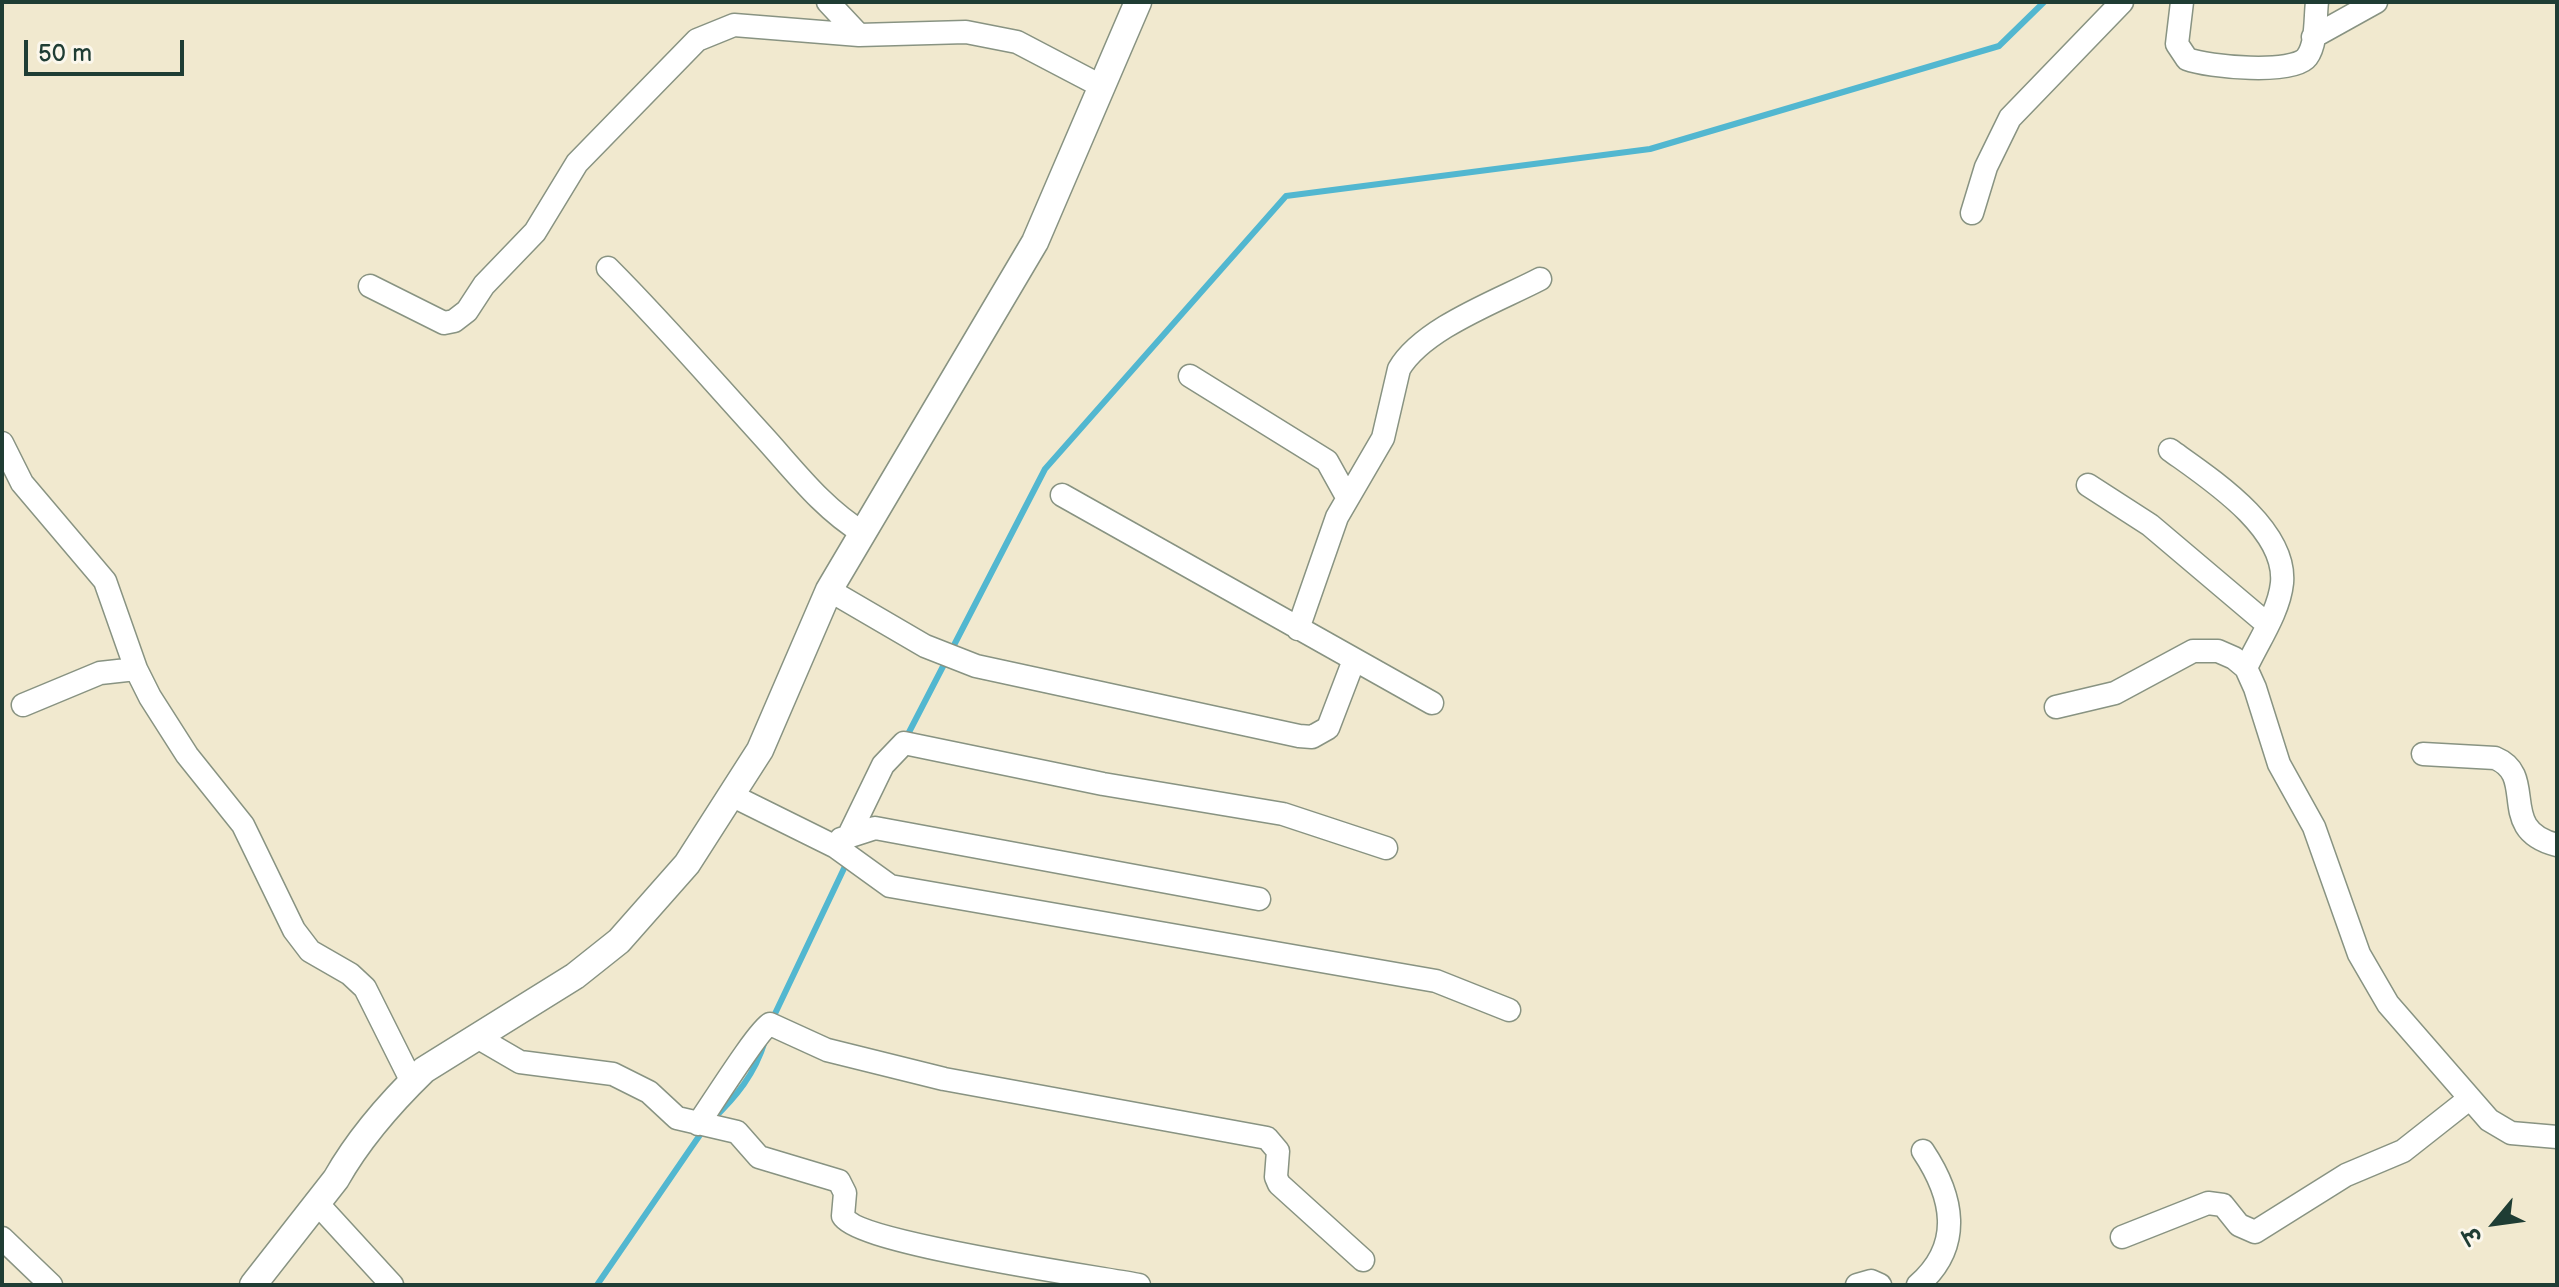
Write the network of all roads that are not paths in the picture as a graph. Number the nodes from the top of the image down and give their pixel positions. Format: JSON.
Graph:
{"nodes":[{"id":1,"x":828,"y":2,"type":"edge"},
{"id":2,"x":1138,"y":2,"type":"edge"},
{"id":3,"x":2122,"y":2,"type":"edge"},
{"id":4,"x":2182,"y":2,"type":"edge"},
{"id":5,"x":2317,"y":2,"type":"edge"},
{"id":6,"x":2376,"y":2,"type":"edge"},
{"id":7,"x":859,"y":35,"type":"junction"},
{"id":8,"x":2313,"y":37,"type":"junction"},
{"id":9,"x":1101,"y":86,"type":"junction"},
{"id":10,"x":1972,"y":213,"type":"dead end"},
{"id":11,"x":608,"y":268,"type":"dead end"},
{"id":12,"x":1540,"y":279,"type":"dead end"},
{"id":13,"x":370,"y":286,"type":"dead end"},
{"id":14,"x":1190,"y":376,"type":"dead end"},
{"id":15,"x":2,"y":443,"type":"edge"},
{"id":16,"x":2170,"y":450,"type":"dead end"},
{"id":17,"x":2088,"y":485,"type":"dead end"},
{"id":18,"x":1062,"y":495,"type":"dead end"},
{"id":19,"x":1347,"y":497,"type":"junction"},
{"id":20,"x":863,"y":533,"type":"junction"},
{"id":21,"x":829,"y":590,"type":"junction"},
{"id":22,"x":2267,"y":624,"type":"junction"},
{"id":23,"x":1298,"y":629,"type":"junction"},
{"id":24,"x":1354,"y":660,"type":"junction"},
{"id":25,"x":2246,"y":668,"type":"junction"},
{"id":26,"x":136,"y":669,"type":"junction"},
{"id":27,"x":1432,"y":703,"type":"dead end"},
{"id":28,"x":23,"y":705,"type":"dead end"},
{"id":29,"x":2056,"y":707,"type":"dead end"},
{"id":30,"x":2423,"y":754,"type":"dead end"},
{"id":31,"x":733,"y":796,"type":"junction"},
{"id":32,"x":839,"y":840,"type":"junction"},
{"id":33,"x":2557,"y":845,"type":"edge"},
{"id":34,"x":1386,"y":848,"type":"dead end"},
{"id":35,"x":1259,"y":899,"type":"dead end"},
{"id":36,"x":1509,"y":1010,"type":"dead end"},
{"id":37,"x":477,"y":1037,"type":"junction"},
{"id":38,"x":412,"y":1082,"type":"junction"},
{"id":39,"x":2469,"y":1099,"type":"junction"},
{"id":40,"x":698,"y":1124,"type":"junction"},
{"id":41,"x":2557,"y":1137,"type":"edge"},
{"id":42,"x":1923,"y":1151,"type":"dead end"},
{"id":43,"x":316,"y":1202,"type":"junction"},
{"id":44,"x":2122,"y":1237,"type":"dead end"},
{"id":45,"x":2,"y":1238,"type":"edge"},
{"id":46,"x":1363,"y":1260,"type":"dead end"},
{"id":47,"x":51,"y":1285,"type":"edge"},
{"id":48,"x":253,"y":1285,"type":"edge"},
{"id":49,"x":392,"y":1285,"type":"edge"},
{"id":50,"x":1139,"y":1285,"type":"edge"},
{"id":51,"x":1857,"y":1285,"type":"edge"},
{"id":52,"x":1880,"y":1285,"type":"edge"},
{"id":53,"x":1918,"y":1285,"type":"edge"}],
"edges":[{"from":1,"to":7,"type":"street"},
{"from":2,"to":9,"type":"street"},
{"from":3,"to":10,"type":"street"},
{"from":4,"to":8,"type":"street"},
{"from":5,"to":8,"type":"street"},
{"from":6,"to":8,"type":"street"},
{"from":7,"to":9,"type":"street"},
{"from":7,"to":13,"type":"street"},
{"from":9,"to":20,"type":"street"},
{"from":11,"to":20,"type":"street"},
{"from":12,"to":19,"type":"street"},
{"from":14,"to":19,"type":"street"},
{"from":15,"to":26,"type":"street"},
{"from":16,"to":22,"type":"street"},
{"from":17,"to":22,"type":"street"},
{"from":18,"to":23,"type":"street"},
{"from":19,"to":23,"type":"street"},
{"from":20,"to":21,"type":"street"},
{"from":21,"to":24,"type":"street"},
{"from":21,"to":31,"type":"street"},
{"from":22,"to":25,"type":"street"},
{"from":23,"to":24,"type":"street"},
{"from":24,"to":27,"type":"street"},
{"from":25,"to":29,"type":"street"},
{"from":25,"to":39,"type":"street"},
{"from":26,"to":28,"type":"street"},
{"from":26,"to":38,"type":"street"},
{"from":30,"to":33,"type":"street"},
{"from":31,"to":32,"type":"street"},
{"from":31,"to":37,"type":"street"},
{"from":32,"to":34,"type":"street"},
{"from":32,"to":35,"type":"street"},
{"from":32,"to":36,"type":"street"},
{"from":37,"to":38,"type":"street"},
{"from":37,"to":40,"type":"street"},
{"from":38,"to":43,"type":"street"},
{"from":39,"to":41,"type":"street"},
{"from":39,"to":44,"type":"street"},
{"from":40,"to":46,"type":"street"},
{"from":40,"to":50,"type":"street"},
{"from":42,"to":53,"type":"street"},
{"from":43,"to":48,"type":"street"},
{"from":43,"to":49,"type":"street"},
{"from":45,"to":47,"type":"street"},
{"from":51,"to":52,"type":"street"}]}
